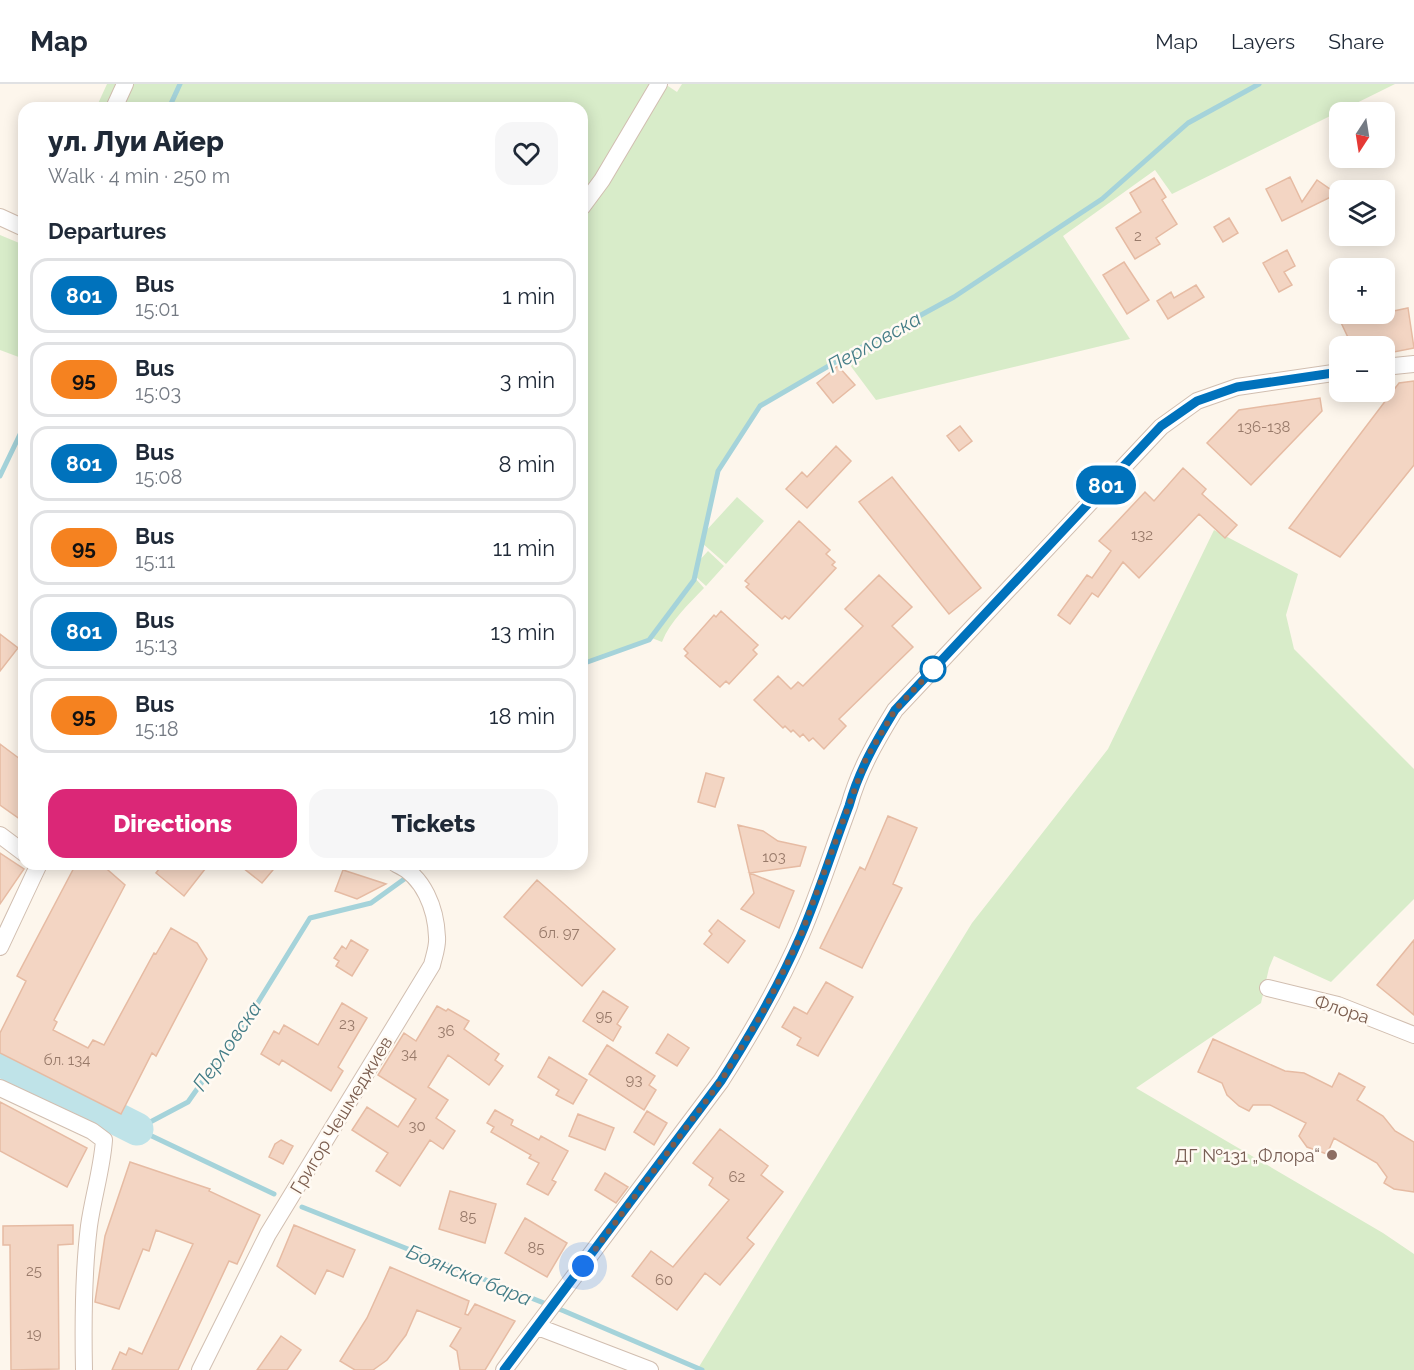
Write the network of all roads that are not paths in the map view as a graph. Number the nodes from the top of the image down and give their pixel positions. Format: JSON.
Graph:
{"nodes":[{"id":1,"x":125,"y":84,"type":"edge"},
{"id":2,"x":659,"y":84,"type":"edge"},
{"id":3,"x":117,"y":102,"type":"edge"},
{"id":4,"x":588,"y":199,"type":"edge"},
{"id":5,"x":0,"y":217,"type":"edge"},
{"id":6,"x":18,"y":225,"type":"edge"},
{"id":7,"x":1414,"y":364,"type":"edge"},
{"id":8,"x":1395,"y":365,"type":"edge"},
{"id":9,"x":1329,"y":374,"type":"edge"},
{"id":10,"x":0,"y":835,"type":"edge"},
{"id":11,"x":18,"y":848,"type":"edge"},
{"id":12,"x":36,"y":870,"type":"edge"},
{"id":13,"x":405,"y":870,"type":"edge"},
{"id":14,"x":0,"y":946,"type":"edge"},
{"id":15,"x":1268,"y":988,"type":"dead end"},
{"id":16,"x":1414,"y":1035,"type":"edge"},
{"id":17,"x":0,"y":1088,"type":"edge"},
{"id":18,"x":548,"y":1313,"type":"junction"},
{"id":19,"x":84,"y":1370,"type":"edge"},
{"id":20,"x":200,"y":1370,"type":"edge"},
{"id":21,"x":504,"y":1370,"type":"edge"},
{"id":22,"x":650,"y":1370,"type":"edge"}],
"edges":[{"from":1,"to":3,"type":"street"},
{"from":2,"to":4,"type":"street"},
{"from":5,"to":6,"type":"street"},
{"from":7,"to":8,"type":"street"},
{"from":9,"to":18,"type":"street"},
{"from":10,"to":11,"type":"street"},
{"from":12,"to":14,"type":"street"},
{"from":13,"to":20,"type":"street","name":"Григор Чешмеджиев"},
{"from":15,"to":16,"type":"street","name":"Флора"},
{"from":17,"to":19,"type":"street"},
{"from":18,"to":21,"type":"street"},
{"from":18,"to":22,"type":"street"}]}
